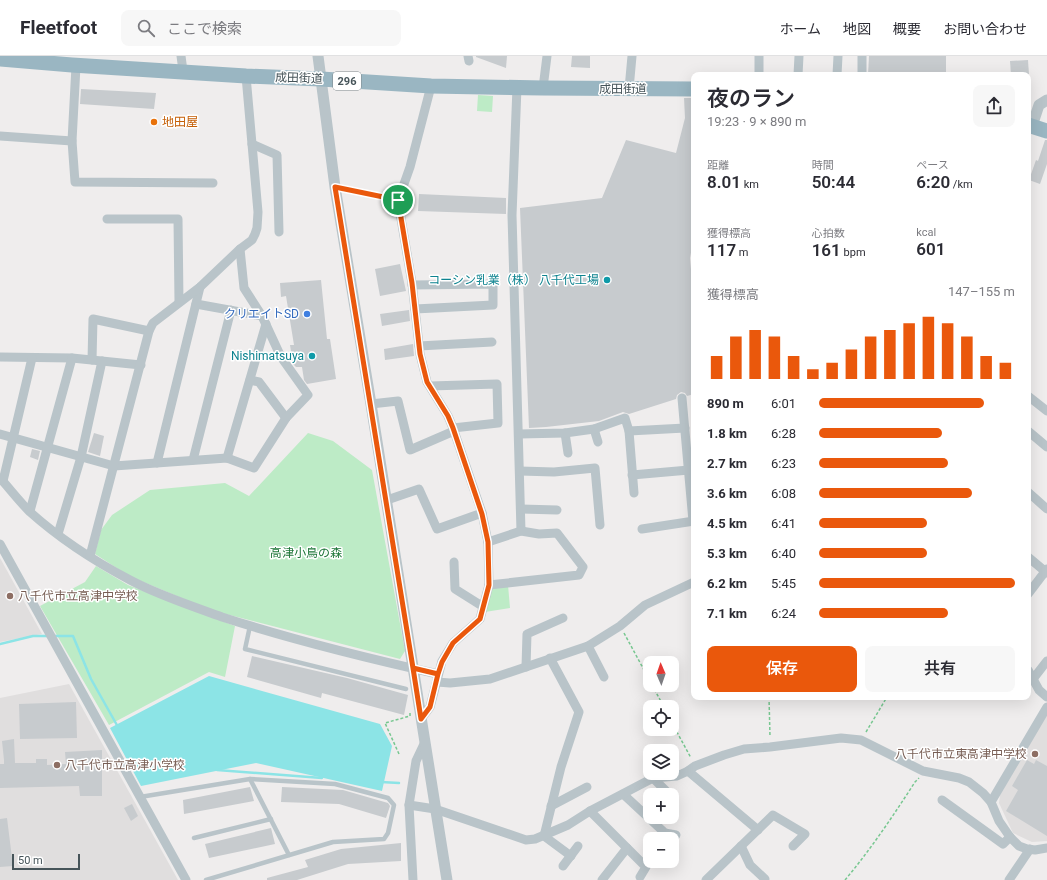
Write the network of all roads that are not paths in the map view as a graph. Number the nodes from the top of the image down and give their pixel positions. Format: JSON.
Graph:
{"nodes":[{"id":1,"x":181,"y":56,"type":"edge"},
{"id":2,"x":318,"y":56,"type":"edge"},
{"id":3,"x":547,"y":56,"type":"edge"},
{"id":4,"x":632,"y":56,"type":"edge"},
{"id":5,"x":759,"y":56,"type":"edge"},
{"id":6,"x":799,"y":56,"type":"edge"},
{"id":7,"x":838,"y":56,"type":"edge"},
{"id":8,"x":862,"y":56,"type":"edge"},
{"id":9,"x":0,"y":59,"type":"edge"},
{"id":10,"x":72,"y":62,"type":"edge"},
{"id":11,"x":183,"y":71,"type":"junction"},
{"id":12,"x":759,"y":72,"type":"edge"},
{"id":13,"x":798,"y":72,"type":"edge"},
{"id":14,"x":837,"y":72,"type":"edge"},
{"id":15,"x":862,"y":72,"type":"edge"},
{"id":16,"x":246,"y":76,"type":"junction"},
{"id":17,"x":321,"y":79,"type":"junction"},
{"id":18,"x":431,"y":86,"type":"junction"},
{"id":19,"x":517,"y":87,"type":"junction"},
{"id":20,"x":543,"y":88,"type":"junction"},
{"id":21,"x":629,"y":89,"type":"junction"},
{"id":22,"x":691,"y":89,"type":"edge"},
{"id":23,"x":1047,"y":100,"type":"edge"},
{"id":24,"x":1031,"y":124,"type":"edge"},
{"id":25,"x":1031,"y":129,"type":"edge"},
{"id":26,"x":1047,"y":131,"type":"edge"},
{"id":27,"x":0,"y":136,"type":"edge"},
{"id":28,"x":72,"y":141,"type":"junction"},
{"id":29,"x":252,"y":144,"type":"junction"},
{"id":30,"x":213,"y":183,"type":"dead end"},
{"id":31,"x":335,"y":187,"type":"junction"},
{"id":32,"x":398,"y":200,"type":"junction"},
{"id":33,"x":107,"y":219,"type":"dead end"},
{"id":34,"x":279,"y":232,"type":"dead end"},
{"id":35,"x":240,"y":249,"type":"junction"},
{"id":36,"x":412,"y":285,"type":"junction"},
{"id":37,"x":200,"y":287,"type":"junction"},
{"id":38,"x":179,"y":302,"type":"junction"},
{"id":39,"x":196,"y":304,"type":"junction"},
{"id":40,"x":414,"y":309,"type":"junction"},
{"id":41,"x":231,"y":310,"type":"junction"},
{"id":42,"x":264,"y":320,"type":"junction"},
{"id":43,"x":149,"y":331,"type":"junction"},
{"id":44,"x":492,"y":342,"type":"dead end"},
{"id":45,"x":419,"y":346,"type":"junction"},
{"id":46,"x":0,"y":358,"type":"edge"},
{"id":47,"x":32,"y":358,"type":"junction"},
{"id":48,"x":72,"y":358,"type":"junction"},
{"id":49,"x":97,"y":360,"type":"junction"},
{"id":50,"x":141,"y":365,"type":"junction"},
{"id":51,"x":250,"y":380,"type":"junction"},
{"id":52,"x":430,"y":386,"type":"junction"},
{"id":53,"x":682,"y":398,"type":"dead end"},
{"id":54,"x":1031,"y":398,"type":"edge"},
{"id":55,"x":371,"y":404,"type":"junction"},
{"id":56,"x":1047,"y":411,"type":"edge"},
{"id":57,"x":286,"y":418,"type":"junction"},
{"id":58,"x":684,"y":428,"type":"junction"},
{"id":59,"x":594,"y":429,"type":"junction"},
{"id":60,"x":454,"y":430,"type":"junction"},
{"id":61,"x":629,"y":431,"type":"junction"},
{"id":62,"x":565,"y":433,"type":"junction"},
{"id":63,"x":0,"y":434,"type":"edge"},
{"id":64,"x":519,"y":434,"type":"junction"},
{"id":65,"x":1031,"y":434,"type":"edge"},
{"id":66,"x":14,"y":438,"type":"junction"},
{"id":67,"x":598,"y":442,"type":"dead end"},
{"id":68,"x":47,"y":447,"type":"junction"},
{"id":69,"x":1047,"y":447,"type":"edge"},
{"id":70,"x":568,"y":453,"type":"dead end"},
{"id":71,"x":81,"y":458,"type":"junction"},
{"id":72,"x":227,"y":458,"type":"junction"},
{"id":73,"x":194,"y":460,"type":"junction"},
{"id":74,"x":156,"y":463,"type":"junction"},
{"id":75,"x":114,"y":466,"type":"junction"},
{"id":76,"x":689,"y":470,"type":"junction"},
{"id":77,"x":520,"y":471,"type":"junction"},
{"id":78,"x":632,"y":475,"type":"junction"},
{"id":79,"x":1,"y":479,"type":"edge"},
{"id":80,"x":691,"y":490,"type":"edge"},
{"id":81,"x":634,"y":493,"type":"dead end"},
{"id":82,"x":1031,"y":495,"type":"edge"},
{"id":83,"x":387,"y":500,"type":"junction"},
{"id":84,"x":1047,"y":508,"type":"edge"},
{"id":85,"x":521,"y":509,"type":"junction"},
{"id":86,"x":557,"y":510,"type":"dead end"},
{"id":87,"x":30,"y":511,"type":"junction"},
{"id":88,"x":482,"y":514,"type":"junction"},
{"id":89,"x":691,"y":521,"type":"edge"},
{"id":90,"x":600,"y":525,"type":"dead end"},
{"id":91,"x":642,"y":529,"type":"dead end"},
{"id":92,"x":522,"y":531,"type":"junction"},
{"id":93,"x":58,"y":534,"type":"junction"},
{"id":94,"x":488,"y":542,"type":"junction"},
{"id":95,"x":0,"y":544,"type":"edge"},
{"id":96,"x":90,"y":556,"type":"junction"},
{"id":97,"x":1031,"y":559,"type":"edge"},
{"id":98,"x":454,"y":562,"type":"dead end"},
{"id":99,"x":1046,"y":571,"type":"edge"},
{"id":100,"x":691,"y":583,"type":"edge"},
{"id":101,"x":489,"y":585,"type":"junction"},
{"id":102,"x":1031,"y":590,"type":"edge"},
{"id":103,"x":482,"y":606,"type":"junction"},
{"id":104,"x":563,"y":618,"type":"dead end"},
{"id":105,"x":250,"y":626,"type":"junction"},
{"id":106,"x":588,"y":646,"type":"junction"},
{"id":107,"x":550,"y":658,"type":"junction"},
{"id":108,"x":1047,"y":661,"type":"edge"},
{"id":109,"x":526,"y":667,"type":"junction"},
{"id":110,"x":413,"y":668,"type":"junction"},
{"id":111,"x":1031,"y":675,"type":"edge"},
{"id":112,"x":604,"y":677,"type":"dead end"},
{"id":113,"x":438,"y":678,"type":"junction"},
{"id":114,"x":1033,"y":679,"type":"junction"},
{"id":115,"x":406,"y":689,"type":"dead end"},
{"id":116,"x":1047,"y":697,"type":"edge"},
{"id":117,"x":1047,"y":707,"type":"edge"},
{"id":118,"x":421,"y":719,"type":"junction"},
{"id":119,"x":425,"y":742,"type":"junction"},
{"id":120,"x":692,"y":769,"type":"junction"},
{"id":121,"x":679,"y":775,"type":"edge"},
{"id":122,"x":250,"y":779,"type":"junction"},
{"id":123,"x":649,"y":780,"type":"edge"},
{"id":124,"x":655,"y":780,"type":"edge"},
{"id":125,"x":587,"y":787,"type":"dead end"},
{"id":126,"x":663,"y":788,"type":"edge"},
{"id":127,"x":623,"y":794,"type":"junction"},
{"id":128,"x":140,"y":797,"type":"junction"},
{"id":129,"x":942,"y":800,"type":"dead end"},
{"id":130,"x":991,"y":802,"type":"junction"},
{"id":131,"x":409,"y":805,"type":"junction"},
{"id":132,"x":551,"y":806,"type":"junction"},
{"id":133,"x":435,"y":809,"type":"junction"},
{"id":134,"x":590,"y":811,"type":"junction"},
{"id":135,"x":271,"y":819,"type":"junction"},
{"id":136,"x":758,"y":830,"type":"junction"},
{"id":137,"x":664,"y":832,"type":"edge"},
{"id":138,"x":544,"y":836,"type":"junction"},
{"id":139,"x":1010,"y":837,"type":"junction"},
{"id":140,"x":194,"y":838,"type":"dead end"},
{"id":141,"x":578,"y":846,"type":"dead end"},
{"id":142,"x":742,"y":846,"type":"junction"},
{"id":143,"x":793,"y":846,"type":"dead end"},
{"id":144,"x":627,"y":848,"type":"junction"},
{"id":145,"x":1047,"y":848,"type":"edge"},
{"id":146,"x":1030,"y":849,"type":"junction"},
{"id":147,"x":290,"y":855,"type":"junction"},
{"id":148,"x":571,"y":856,"type":"junction"},
{"id":149,"x":563,"y":866,"type":"dead end"},
{"id":150,"x":640,"y":877,"type":"dead end"},
{"id":151,"x":765,"y":879,"type":"dead end"},
{"id":152,"x":186,"y":880,"type":"edge"},
{"id":153,"x":206,"y":880,"type":"edge"},
{"id":154,"x":413,"y":880,"type":"edge"},
{"id":155,"x":447,"y":880,"type":"edge"},
{"id":156,"x":602,"y":880,"type":"edge"},
{"id":157,"x":706,"y":880,"type":"edge"},
{"id":158,"x":1009,"y":880,"type":"edge"}],
"edges":[{"from":1,"to":11,"type":"street"},
{"from":2,"to":17,"type":"street"},
{"from":3,"to":20,"type":"street"},
{"from":4,"to":21,"type":"street"},
{"from":5,"to":12,"type":"street"},
{"from":6,"to":13,"type":"street"},
{"from":7,"to":14,"type":"street"},
{"from":8,"to":15,"type":"street"},
{"from":9,"to":10,"type":"highway","name":"成田街道","number":"296"},
{"from":10,"to":11,"type":"highway","name":"成田街道","number":"296"},
{"from":10,"to":28,"type":"street"},
{"from":11,"to":16,"type":"highway","name":"成田街道","number":"296"},
{"from":16,"to":17,"type":"highway","name":"成田街道","number":"296"},
{"from":16,"to":29,"type":"street"},
{"from":17,"to":18,"type":"highway","name":"成田街道","number":"296"},
{"from":17,"to":31,"type":"street"},
{"from":18,"to":19,"type":"highway","name":"成田街道","number":"296"},
{"from":18,"to":32,"type":"street"},
{"from":19,"to":20,"type":"highway","name":"成田街道","number":"296"},
{"from":19,"to":64,"type":"street"},
{"from":20,"to":21,"type":"highway","name":"成田街道","number":"296"},
{"from":21,"to":22,"type":"highway","name":"成田街道","number":"296"},
{"from":23,"to":24,"type":"street"},
{"from":25,"to":26,"type":"highway"},
{"from":27,"to":28,"type":"street"},
{"from":28,"to":30,"type":"street"},
{"from":29,"to":34,"type":"street"},
{"from":29,"to":35,"type":"street"},
{"from":31,"to":32,"type":"lane"},
{"from":31,"to":55,"type":"street"},
{"from":32,"to":36,"type":"street"},
{"from":33,"to":38,"type":"street"},
{"from":35,"to":37,"type":"street"},
{"from":35,"to":42,"type":"street"},
{"from":36,"to":40,"type":"street"},
{"from":36,"to":40,"type":"street"},
{"from":37,"to":38,"type":"street"},
{"from":37,"to":39,"type":"street"},
{"from":38,"to":43,"type":"street"},
{"from":39,"to":41,"type":"street"},
{"from":39,"to":74,"type":"street"},
{"from":40,"to":45,"type":"street"},
{"from":41,"to":42,"type":"street"},
{"from":41,"to":73,"type":"street"},
{"from":42,"to":51,"type":"street"},
{"from":42,"to":57,"type":"street"},
{"from":43,"to":49,"type":"street"},
{"from":43,"to":50,"type":"street"},
{"from":44,"to":45,"type":"street"},
{"from":45,"to":52,"type":"street"},
{"from":46,"to":47,"type":"street"},
{"from":47,"to":48,"type":"street"},
{"from":47,"to":66,"type":"street"},
{"from":48,"to":49,"type":"street"},
{"from":48,"to":68,"type":"street"},
{"from":49,"to":50,"type":"street"},
{"from":49,"to":71,"type":"street"},
{"from":50,"to":75,"type":"street"},
{"from":51,"to":57,"type":"street"},
{"from":51,"to":72,"type":"street"},
{"from":52,"to":60,"type":"street"},
{"from":52,"to":60,"type":"street"},
{"from":53,"to":58,"type":"street"},
{"from":54,"to":56,"type":"street"},
{"from":55,"to":60,"type":"street"},
{"from":55,"to":83,"type":"street"},
{"from":57,"to":72,"type":"street"},
{"from":58,"to":61,"type":"street"},
{"from":58,"to":76,"type":"street"},
{"from":59,"to":61,"type":"street"},
{"from":59,"to":62,"type":"street"},
{"from":59,"to":67,"type":"street"},
{"from":60,"to":88,"type":"street"},
{"from":61,"to":78,"type":"street"},
{"from":62,"to":64,"type":"street"},
{"from":62,"to":70,"type":"street"},
{"from":63,"to":66,"type":"street"},
{"from":64,"to":77,"type":"street"},
{"from":65,"to":69,"type":"street"},
{"from":66,"to":68,"type":"street"},
{"from":66,"to":79,"type":"street"},
{"from":68,"to":71,"type":"street"},
{"from":68,"to":87,"type":"street"},
{"from":71,"to":75,"type":"street"},
{"from":71,"to":93,"type":"street"},
{"from":72,"to":73,"type":"street"},
{"from":73,"to":74,"type":"street"},
{"from":74,"to":75,"type":"street"},
{"from":75,"to":96,"type":"street"},
{"from":76,"to":78,"type":"street"},
{"from":76,"to":80,"type":"street"},
{"from":77,"to":85,"type":"street"},
{"from":77,"to":90,"type":"street"},
{"from":78,"to":81,"type":"street"},
{"from":79,"to":87,"type":"street"},
{"from":82,"to":84,"type":"street"},
{"from":83,"to":88,"type":"street"},
{"from":83,"to":110,"type":"street"},
{"from":85,"to":86,"type":"street"},
{"from":85,"to":92,"type":"street"},
{"from":87,"to":93,"type":"street"},
{"from":88,"to":94,"type":"street"},
{"from":89,"to":91,"type":"street"},
{"from":92,"to":94,"type":"street"},
{"from":92,"to":101,"type":"street"},
{"from":93,"to":96,"type":"street"},
{"from":94,"to":101,"type":"street"},
{"from":95,"to":128,"type":"street"},
{"from":96,"to":105,"type":"street"},
{"from":97,"to":99,"type":"street"},
{"from":98,"to":103,"type":"street"},
{"from":99,"to":102,"type":"street"},
{"from":100,"to":106,"type":"street"},
{"from":101,"to":103,"type":"street"},
{"from":103,"to":113,"type":"street"},
{"from":104,"to":109,"type":"street"},
{"from":105,"to":110,"type":"street"},
{"from":105,"to":115,"type":"lane"},
{"from":106,"to":107,"type":"street"},
{"from":106,"to":112,"type":"street"},
{"from":107,"to":109,"type":"street"},
{"from":107,"to":132,"type":"street"},
{"from":108,"to":114,"type":"street"},
{"from":109,"to":113,"type":"street"},
{"from":110,"to":113,"type":"street"},
{"from":110,"to":118,"type":"street"},
{"from":111,"to":114,"type":"street"},
{"from":113,"to":118,"type":"street"},
{"from":114,"to":116,"type":"street"},
{"from":117,"to":130,"type":"street"},
{"from":118,"to":119,"type":"street"},
{"from":119,"to":131,"type":"street"},
{"from":119,"to":133,"type":"street"},
{"from":120,"to":121,"type":"street"},
{"from":120,"to":130,"type":"street"},
{"from":120,"to":136,"type":"street"},
{"from":122,"to":128,"type":"lane"},
{"from":122,"to":135,"type":"lane"},
{"from":122,"to":147,"type":"lane"},
{"from":123,"to":127,"type":"street"},
{"from":124,"to":126,"type":"street"},
{"from":125,"to":132,"type":"street"},
{"from":127,"to":134,"type":"street"},
{"from":127,"to":137,"type":"street"},
{"from":128,"to":152,"type":"street"},
{"from":129,"to":139,"type":"street"},
{"from":130,"to":139,"type":"street"},
{"from":131,"to":133,"type":"street"},
{"from":131,"to":154,"type":"street"},
{"from":132,"to":138,"type":"street"},
{"from":133,"to":138,"type":"street"},
{"from":133,"to":155,"type":"street"},
{"from":134,"to":138,"type":"street"},
{"from":134,"to":144,"type":"street"},
{"from":135,"to":140,"type":"lane"},
{"from":135,"to":147,"type":"lane"},
{"from":136,"to":142,"type":"street"},
{"from":136,"to":143,"type":"street"},
{"from":138,"to":148,"type":"street"},
{"from":139,"to":146,"type":"street"},
{"from":141,"to":148,"type":"street"},
{"from":142,"to":151,"type":"street"},
{"from":142,"to":157,"type":"street"},
{"from":144,"to":150,"type":"street"},
{"from":144,"to":156,"type":"street"},
{"from":145,"to":146,"type":"street"},
{"from":146,"to":158,"type":"street"},
{"from":147,"to":153,"type":"lane"},
{"from":148,"to":149,"type":"street"}]}
